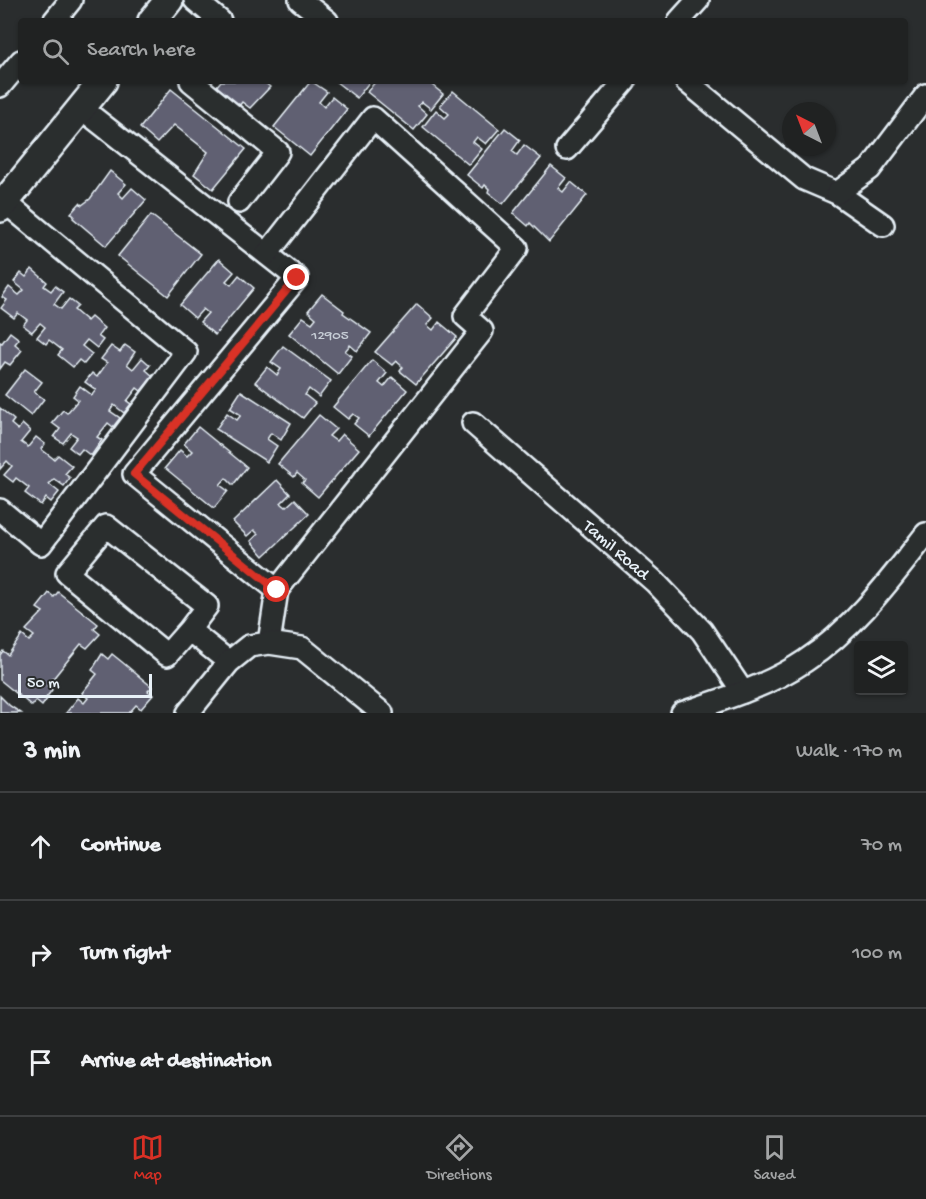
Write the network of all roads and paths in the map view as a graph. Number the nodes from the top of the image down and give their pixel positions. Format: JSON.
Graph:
{"nodes":[{"id":1,"x":71,"y":0,"type":"edge"},
{"id":2,"x":169,"y":0,"type":"edge"},
{"id":3,"x":195,"y":0,"type":"edge"},
{"id":4,"x":300,"y":0,"type":"edge"},
{"id":5,"x":698,"y":0,"type":"edge"},
{"id":6,"x":56,"y":18,"type":"edge"},
{"id":7,"x":154,"y":18,"type":"edge"},
{"id":8,"x":216,"y":18,"type":"edge"},
{"id":9,"x":323,"y":18,"type":"edge"},
{"id":10,"x":682,"y":18,"type":"edge"},
{"id":11,"x":18,"y":65,"type":"edge"},
{"id":12,"x":101,"y":84,"type":"edge"},
{"id":13,"x":195,"y":84,"type":"edge"},
{"id":14,"x":622,"y":84,"type":"edge"},
{"id":15,"x":690,"y":84,"type":"edge"},
{"id":16,"x":0,"y":86,"type":"edge"},
{"id":17,"x":926,"y":95,"type":"edge"},
{"id":18,"x":81,"y":108,"type":"junction"},
{"id":19,"x":567,"y":149,"type":"dead end"},
{"id":20,"x":837,"y":193,"type":"junction"},
{"id":21,"x":239,"y":201,"type":"dead end"},
{"id":22,"x":3,"y":205,"type":"edge"},
{"id":23,"x":883,"y":225,"type":"dead end"},
{"id":24,"x":267,"y":254,"type":"junction"},
{"id":25,"x":473,"y":423,"type":"dead end"},
{"id":26,"x":0,"y":510,"type":"edge"},
{"id":27,"x":926,"y":534,"type":"edge"},
{"id":28,"x":277,"y":590,"type":"junction"},
{"id":29,"x":189,"y":630,"type":"junction"},
{"id":30,"x":269,"y":643,"type":"junction"},
{"id":31,"x":229,"y":662,"type":"junction"},
{"id":32,"x":743,"y":692,"type":"junction"},
{"id":33,"x":188,"y":713,"type":"edge"},
{"id":34,"x":382,"y":713,"type":"edge"},
{"id":35,"x":682,"y":713,"type":"edge"}],
"edges":[{"from":1,"to":6,"type":"street"},
{"from":2,"to":7,"type":"main road"},
{"from":3,"to":8,"type":"street"},
{"from":4,"to":9,"type":"street"},
{"from":5,"to":10,"type":"street"},
{"from":11,"to":16,"type":"street"},
{"from":12,"to":18,"type":"main road"},
{"from":13,"to":21,"type":"street"},
{"from":14,"to":19,"type":"street"},
{"from":15,"to":20,"type":"street"},
{"from":17,"to":20,"type":"street"},
{"from":18,"to":22,"type":"main road"},
{"from":18,"to":24,"type":"street"},
{"from":20,"to":23,"type":"street"},
{"from":22,"to":26,"type":"street"},
{"from":24,"to":28,"type":"street"},
{"from":24,"to":28,"type":"street"},
{"from":25,"to":32,"type":"street","name":"Tamil Road"},
{"from":27,"to":32,"type":"street"},
{"from":28,"to":30,"type":"street"},
{"from":29,"to":29,"type":"street"},
{"from":29,"to":31,"type":"street"},
{"from":30,"to":31,"type":"street"},
{"from":30,"to":34,"type":"street"},
{"from":31,"to":33,"type":"street"},
{"from":32,"to":35,"type":"street"}]}
